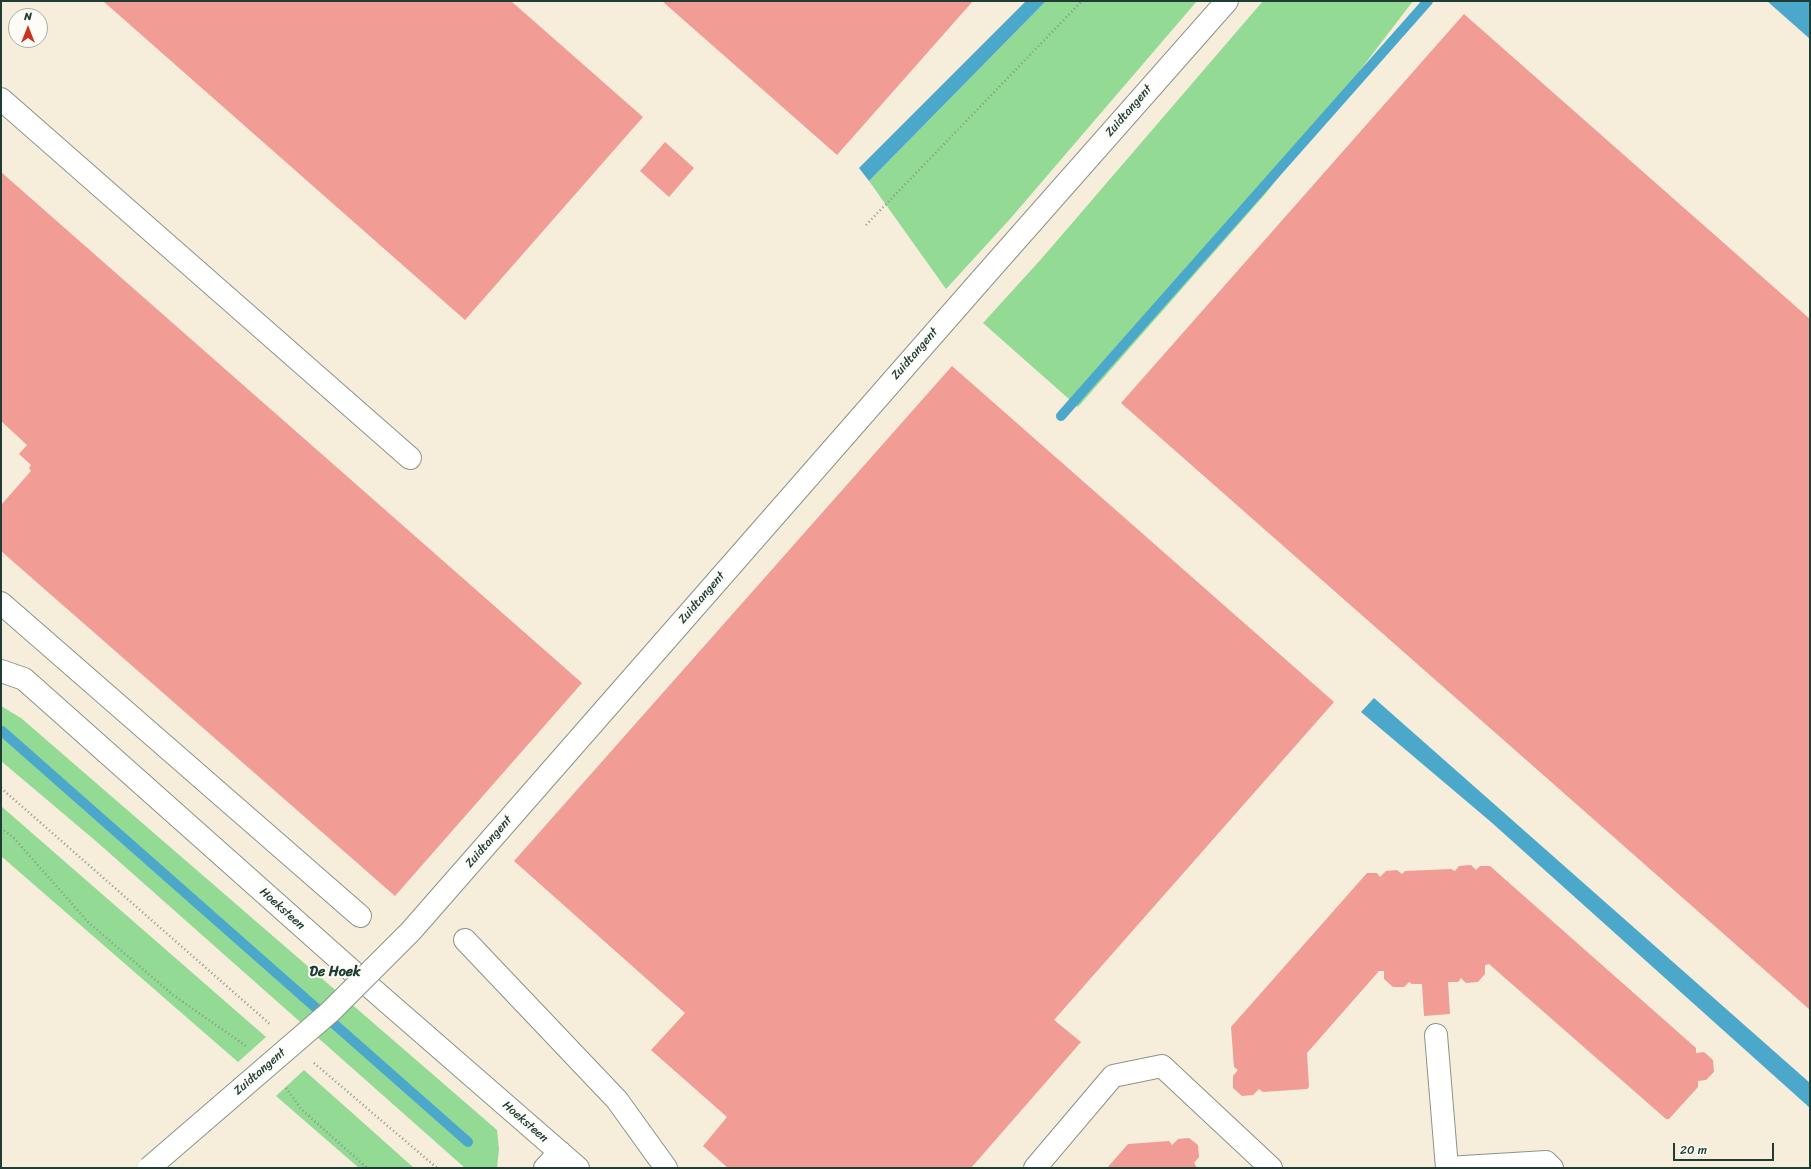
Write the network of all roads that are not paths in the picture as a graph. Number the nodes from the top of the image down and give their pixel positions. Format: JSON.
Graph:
{"nodes":[{"id":1,"x":1227,"y":1,"type":"edge"},
{"id":2,"x":1,"y":99,"type":"edge"},
{"id":3,"x":410,"y":458,"type":"dead end"},
{"id":4,"x":1,"y":603,"type":"edge"},
{"id":5,"x":1,"y":671,"type":"edge"},
{"id":6,"x":360,"y":916,"type":"dead end"},
{"id":7,"x":465,"y":940,"type":"dead end"},
{"id":8,"x":1436,"y":1035,"type":"dead end"},
{"id":9,"x":560,"y":1152,"type":"junction"},
{"id":10,"x":149,"y":1168,"type":"edge"},
{"id":11,"x":546,"y":1168,"type":"edge"},
{"id":12,"x":578,"y":1168,"type":"edge"},
{"id":13,"x":666,"y":1168,"type":"edge"},
{"id":14,"x":1034,"y":1168,"type":"edge"},
{"id":15,"x":1272,"y":1168,"type":"edge"},
{"id":16,"x":1447,"y":1168,"type":"edge"},
{"id":17,"x":1552,"y":1168,"type":"edge"}],
"edges":[{"from":1,"to":10,"type":"street","name":"Zuidtangent","bridge":true},
{"from":2,"to":3,"type":"street"},
{"from":4,"to":6,"type":"street"},
{"from":5,"to":9,"type":"street","name":"Hoeksteen"},
{"from":7,"to":13,"type":"street"},
{"from":8,"to":16,"type":"street"},
{"from":9,"to":11,"type":"street","name":"Hoeksteen"},
{"from":9,"to":12,"type":"street","name":"Hoeksteen"},
{"from":14,"to":15,"type":"street"},
{"from":16,"to":17,"type":"street"}]}
